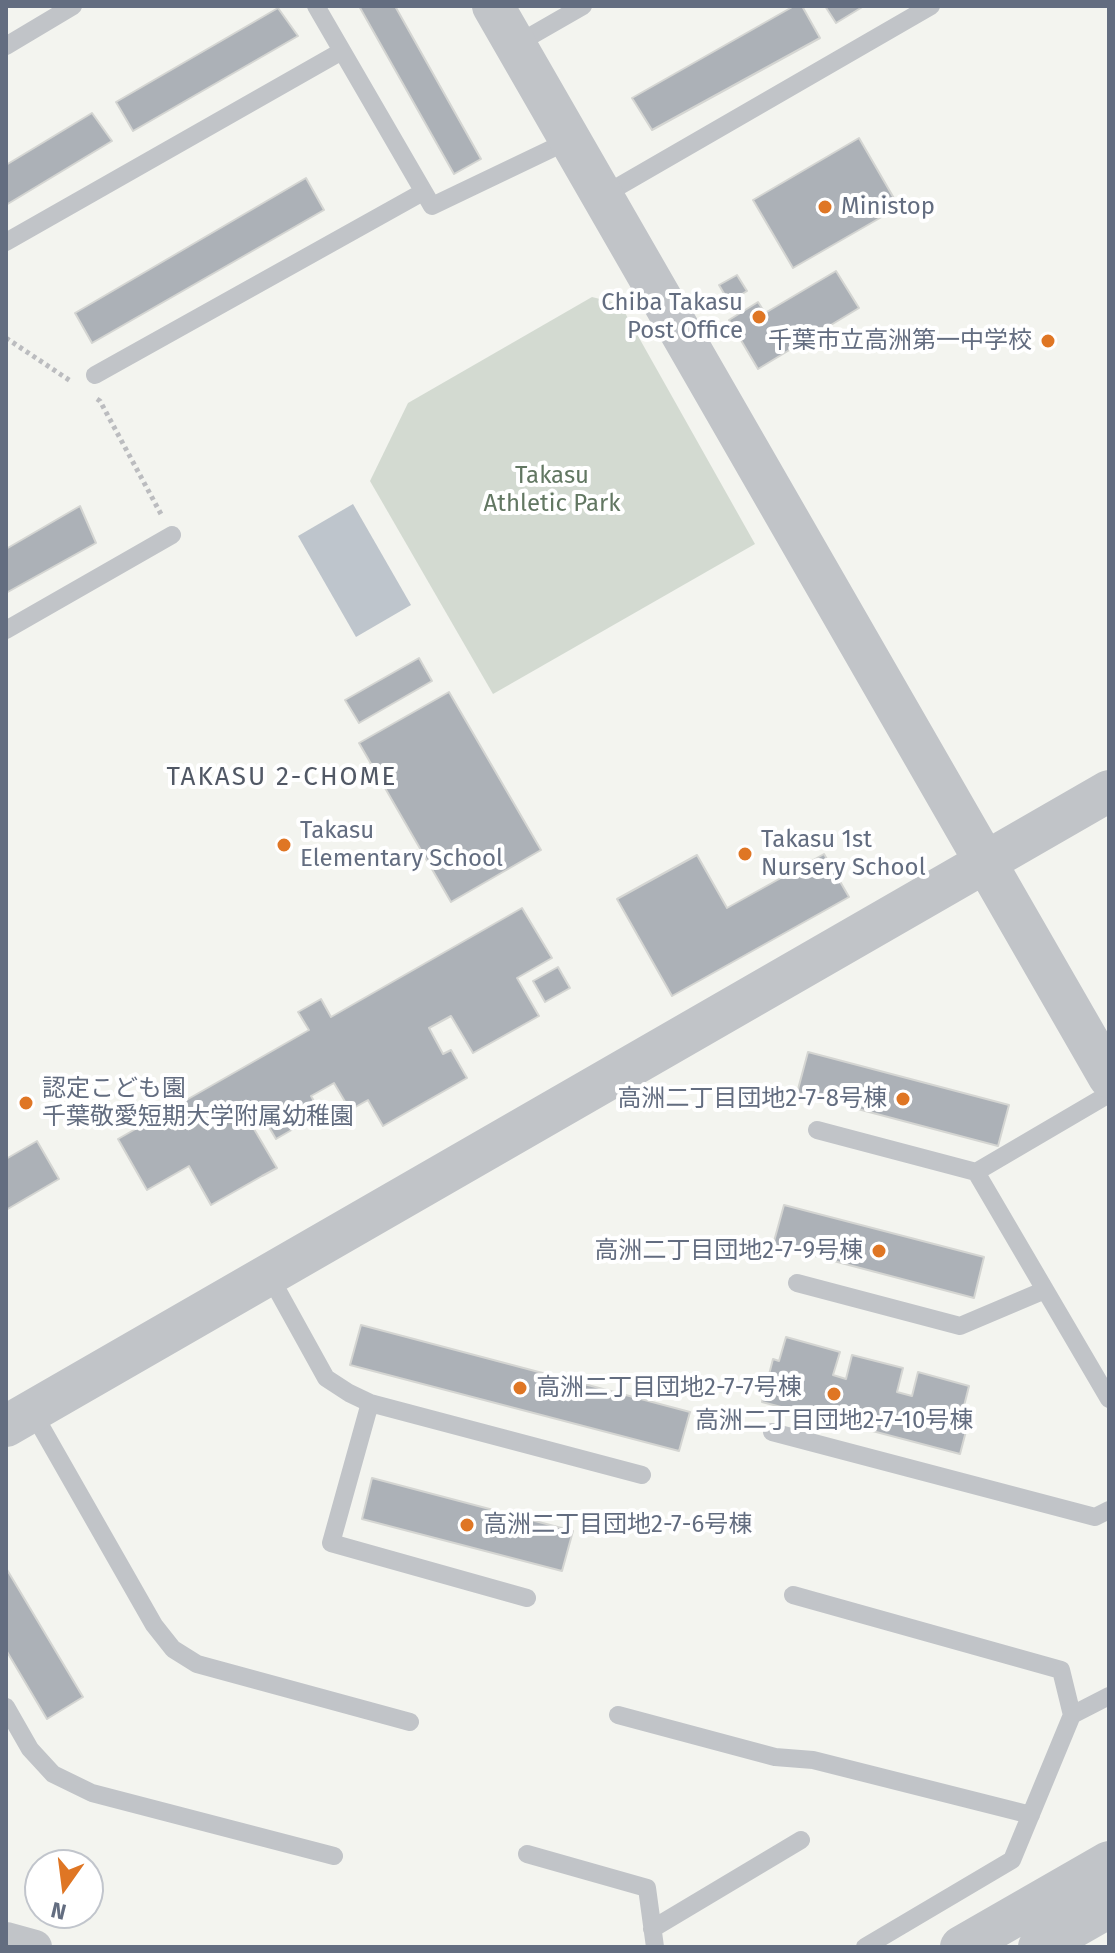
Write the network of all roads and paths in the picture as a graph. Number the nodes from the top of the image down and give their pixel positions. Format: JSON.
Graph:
{"nodes":[{"id":1,"x":73,"y":6,"type":"edge"},
{"id":2,"x":316,"y":6,"type":"edge"},
{"id":3,"x":493,"y":6,"type":"edge"},
{"id":4,"x":931,"y":6,"type":"edge"},
{"id":5,"x":574,"y":8,"type":"edge"},
{"id":6,"x":515,"y":45,"type":"junction"},
{"id":7,"x":6,"y":46,"type":"edge"},
{"id":8,"x":342,"y":51,"type":"junction"},
{"id":9,"x":570,"y":140,"type":"junction"},
{"id":10,"x":423,"y":192,"type":"junction"},
{"id":11,"x":602,"y":196,"type":"junction"},
{"id":12,"x":6,"y":242,"type":"edge"},
{"id":13,"x":6,"y":338,"type":"edge"},
{"id":14,"x":95,"y":375,"type":"dead end"},
{"id":15,"x":76,"y":385,"type":"dead end"},
{"id":16,"x":88,"y":393,"type":"dead end"},
{"id":17,"x":172,"y":535,"type":"joint"},
{"id":18,"x":6,"y":630,"type":"edge"},
{"id":19,"x":1105,"y":802,"type":"edge"},
{"id":20,"x":987,"y":862,"type":"junction"},
{"id":21,"x":1109,"y":1077,"type":"edge"},
{"id":22,"x":1109,"y":1094,"type":"edge"},
{"id":23,"x":817,"y":1130,"type":"dead end"},
{"id":24,"x":976,"y":1172,"type":"junction"},
{"id":25,"x":269,"y":1275,"type":"junction"},
{"id":26,"x":797,"y":1283,"type":"dead end"},
{"id":27,"x":1045,"y":1290,"type":"junction"},
{"id":28,"x":1109,"y":1399,"type":"edge"},
{"id":29,"x":370,"y":1403,"type":"junction"},
{"id":30,"x":19,"y":1419,"type":"edge"},
{"id":31,"x":772,"y":1432,"type":"dead end"},
{"id":32,"x":642,"y":1475,"type":"dead end"},
{"id":33,"x":1109,"y":1510,"type":"edge"},
{"id":34,"x":793,"y":1595,"type":"dead end"},
{"id":35,"x":527,"y":1598,"type":"dead end"},
{"id":36,"x":1109,"y":1696,"type":"edge"},
{"id":37,"x":6,"y":1707,"type":"edge"},
{"id":38,"x":618,"y":1715,"type":"dead end"},
{"id":39,"x":1072,"y":1715,"type":"junction"},
{"id":40,"x":410,"y":1722,"type":"dead end"},
{"id":41,"x":1031,"y":1815,"type":"junction"},
{"id":42,"x":801,"y":1840,"type":"dead end"},
{"id":43,"x":527,"y":1854,"type":"dead end"},
{"id":44,"x":334,"y":1856,"type":"dead end"},
{"id":45,"x":1109,"y":1862,"type":"edge"},
{"id":46,"x":1109,"y":1907,"type":"edge"},
{"id":47,"x":654,"y":1938,"type":"edge"},
{"id":48,"x":6,"y":1939,"type":"edge"},
{"id":49,"x":35,"y":1947,"type":"edge"},
{"id":50,"x":865,"y":1947,"type":"edge"},
{"id":51,"x":961,"y":1947,"type":"edge"},
{"id":52,"x":1039,"y":1947,"type":"edge"}],
"edges":[{"from":1,"to":7,"type":"lane"},
{"from":2,"to":8,"type":"lane"},
{"from":3,"to":6,"type":"street"},
{"from":4,"to":11,"type":"lane"},
{"from":5,"to":6,"type":"lane"},
{"from":6,"to":9,"type":"street"},
{"from":8,"to":10,"type":"lane"},
{"from":8,"to":12,"type":"lane"},
{"from":9,"to":10,"type":"lane"},
{"from":9,"to":11,"type":"street"},
{"from":10,"to":14,"type":"lane"},
{"from":11,"to":20,"type":"street"},
{"from":13,"to":15,"type":"path"},
{"from":16,"to":17,"type":"path"},
{"from":17,"to":18,"type":"lane"},
{"from":19,"to":20,"type":"street"},
{"from":20,"to":21,"type":"street"},
{"from":20,"to":25,"type":"street"},
{"from":22,"to":24,"type":"lane"},
{"from":23,"to":24,"type":"lane"},
{"from":24,"to":27,"type":"lane"},
{"from":25,"to":29,"type":"lane"},
{"from":25,"to":30,"type":"street"},
{"from":26,"to":27,"type":"lane"},
{"from":27,"to":28,"type":"lane"},
{"from":29,"to":32,"type":"lane"},
{"from":29,"to":35,"type":"lane"},
{"from":30,"to":40,"type":"lane"},
{"from":31,"to":33,"type":"lane"},
{"from":34,"to":39,"type":"lane"},
{"from":36,"to":39,"type":"lane"},
{"from":37,"to":44,"type":"lane"},
{"from":38,"to":41,"type":"lane"},
{"from":39,"to":41,"type":"lane"},
{"from":41,"to":50,"type":"lane"},
{"from":42,"to":47,"type":"lane"},
{"from":43,"to":47,"type":"lane"},
{"from":45,"to":51,"type":"street"},
{"from":46,"to":52,"type":"street"},
{"from":48,"to":49,"type":"street"}]}
